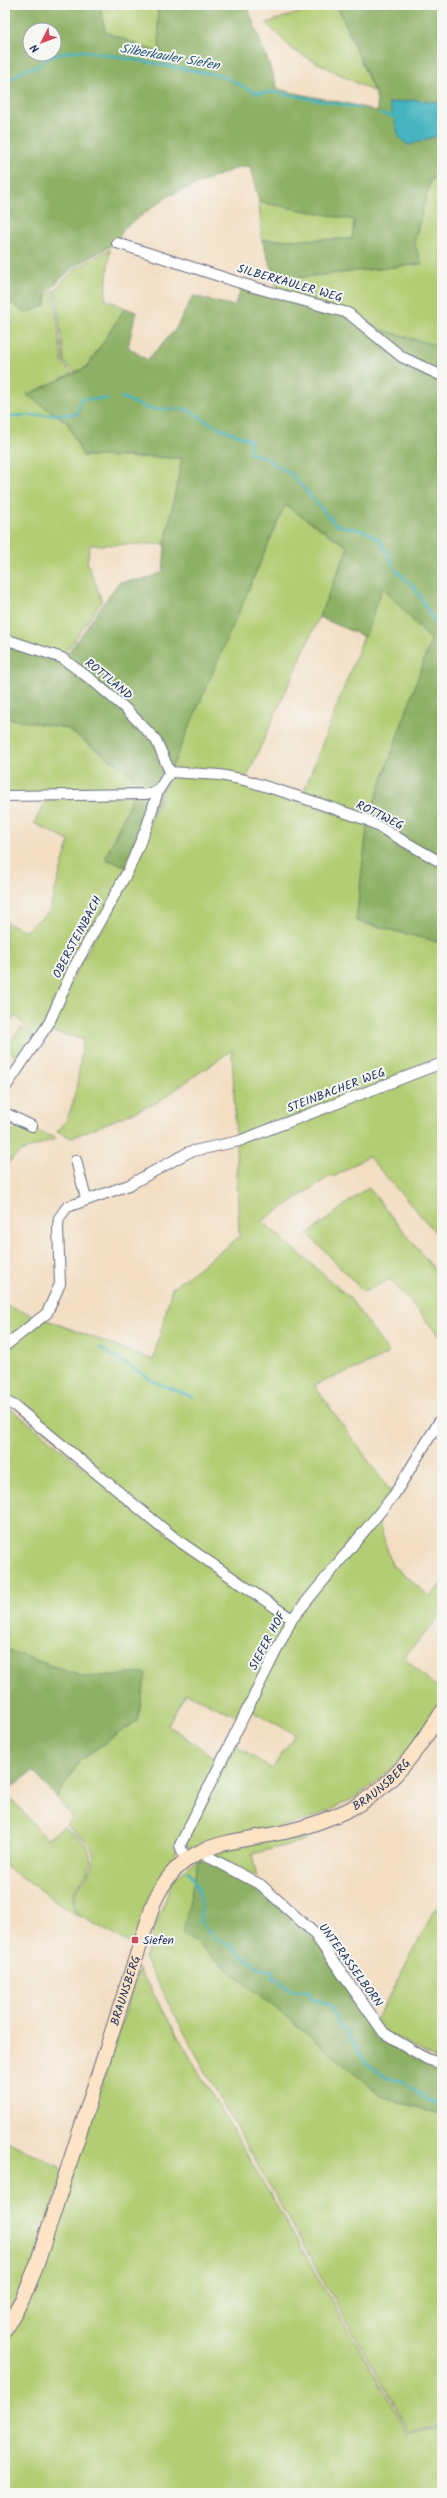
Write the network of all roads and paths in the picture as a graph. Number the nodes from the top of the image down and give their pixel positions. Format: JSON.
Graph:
{"nodes":[{"id":1,"x":117,"y":243,"type":"dead end"},
{"id":2,"x":442,"y":376,"type":"edge"},
{"id":3,"x":5,"y":640,"type":"edge"},
{"id":4,"x":170,"y":772,"type":"junction"},
{"id":5,"x":158,"y":791,"type":"junction"},
{"id":6,"x":5,"y":796,"type":"edge"},
{"id":7,"x":442,"y":863,"type":"edge"},
{"id":8,"x":442,"y":1063,"type":"edge"},
{"id":9,"x":5,"y":1088,"type":"edge"},
{"id":10,"x":5,"y":1113,"type":"edge"},
{"id":11,"x":32,"y":1126,"type":"dead end"},
{"id":12,"x":76,"y":1160,"type":"dead end"},
{"id":13,"x":86,"y":1200,"type":"junction"},
{"id":14,"x":5,"y":1346,"type":"edge"},
{"id":15,"x":5,"y":1402,"type":"edge"},
{"id":16,"x":442,"y":1417,"type":"edge"},
{"id":17,"x":292,"y":1619,"type":"junction"},
{"id":18,"x":442,"y":1712,"type":"edge"},
{"id":19,"x":203,"y":1849,"type":"junction"},
{"id":20,"x":185,"y":1859,"type":"junction"},
{"id":21,"x":442,"y":2064,"type":"edge"},
{"id":22,"x":5,"y":2329,"type":"edge"}],
"edges":[{"from":1,"to":2,"type":"street","name":"SILBERKAULER WEG"},
{"from":3,"to":4,"type":"street","name":"ROTTLAND"},
{"from":4,"to":5,"type":"street"},
{"from":4,"to":7,"type":"street","name":"ROTTWEG"},
{"from":5,"to":6,"type":"street"},
{"from":5,"to":9,"type":"street","name":"OBERSTEINBACH"},
{"from":8,"to":13,"type":"street","name":"STEINBACHER WEG"},
{"from":10,"to":11,"type":"street"},
{"from":12,"to":13,"type":"street"},
{"from":13,"to":14,"type":"street"},
{"from":15,"to":17,"type":"street"},
{"from":16,"to":17,"type":"street","name":"SIEFER HOF"},
{"from":17,"to":20,"type":"street","name":"SIEFER HOF"},
{"from":18,"to":19,"type":"main road","name":"BRAUNSBERG"},
{"from":19,"to":20,"type":"main road","name":"BRAUNSBERG"},
{"from":19,"to":21,"type":"street","name":"UNTERASSELBORN"},
{"from":20,"to":22,"type":"main road","name":"BRAUNSBERG"}]}
